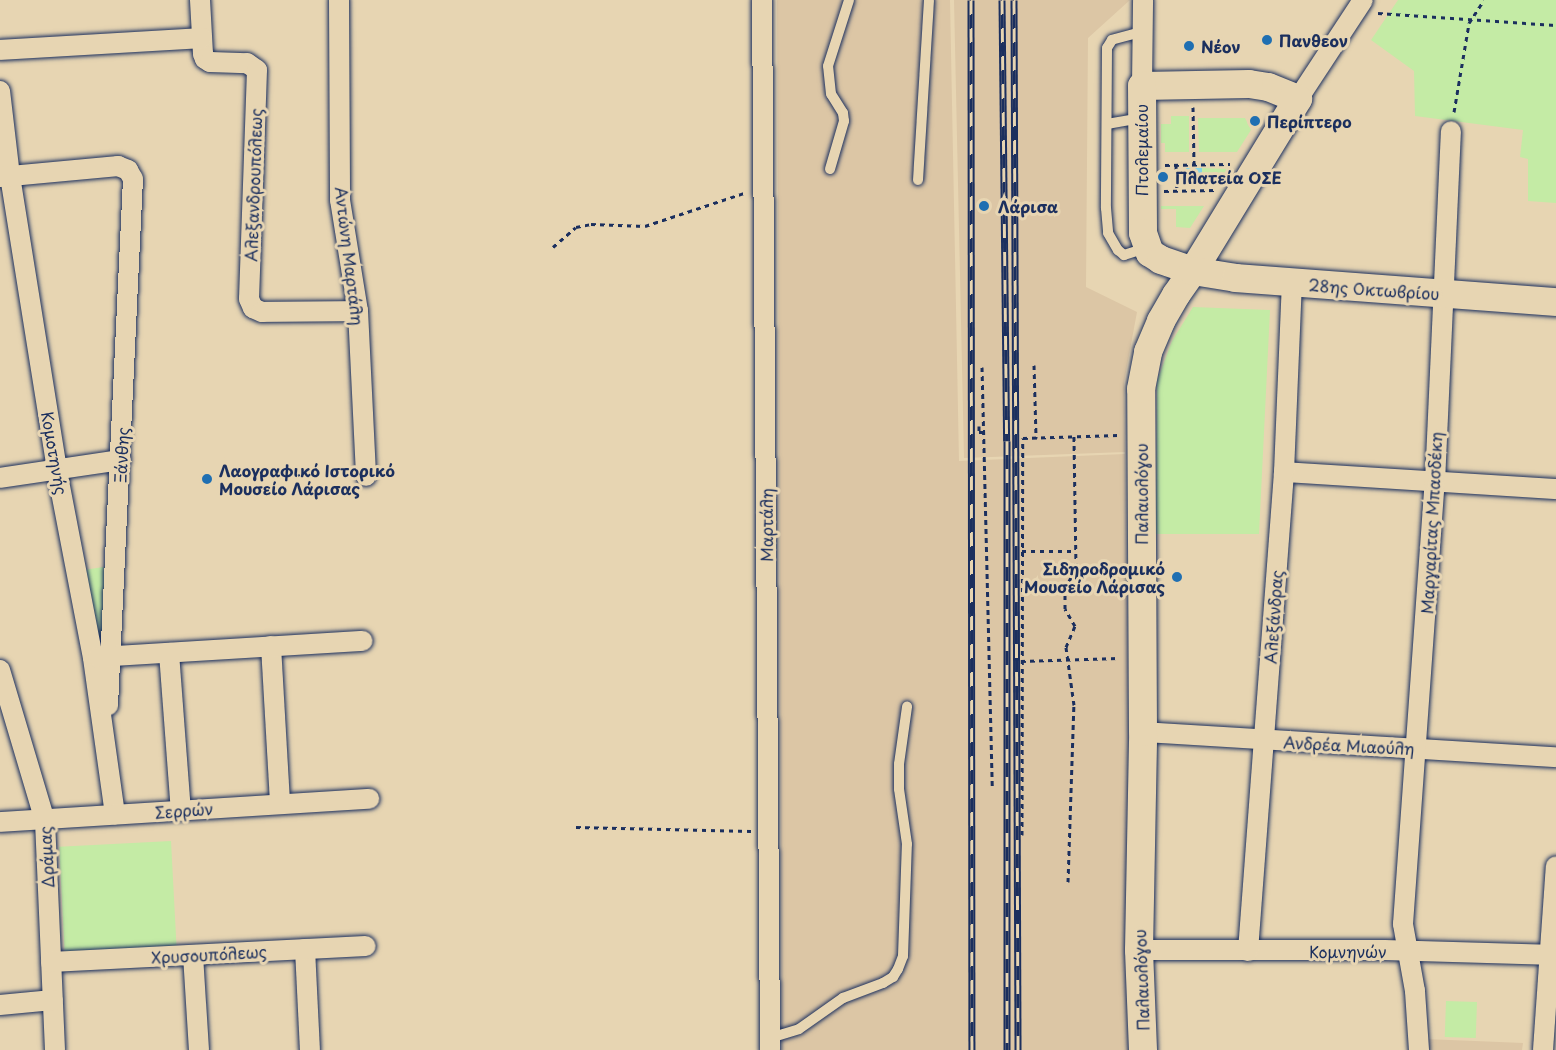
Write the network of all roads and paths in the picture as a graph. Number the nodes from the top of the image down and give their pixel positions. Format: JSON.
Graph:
{"nodes":[{"id":1,"x":200,"y":0,"type":"edge"},
{"id":2,"x":339,"y":0,"type":"edge"},
{"id":3,"x":762,"y":0,"type":"edge"},
{"id":4,"x":849,"y":0,"type":"edge"},
{"id":5,"x":929,"y":0,"type":"edge"},
{"id":6,"x":1143,"y":0,"type":"edge"},
{"id":7,"x":1484,"y":0,"type":"edge"},
{"id":8,"x":1356,"y":4,"type":"edge"},
{"id":9,"x":1471,"y":20,"type":"junction"},
{"id":10,"x":1556,"y":25,"type":"edge"},
{"id":11,"x":1142,"y":32,"type":"junction"},
{"id":12,"x":202,"y":38,"type":"junction"},
{"id":13,"x":0,"y":50,"type":"edge"},
{"id":14,"x":1142,"y":86,"type":"junction"},
{"id":15,"x":0,"y":91,"type":"edge"},
{"id":16,"x":1298,"y":99,"type":"junction"},
{"id":17,"x":1193,"y":102,"type":"dead end"},
{"id":18,"x":1140,"y":118,"type":"junction"},
{"id":19,"x":1107,"y":124,"type":"junction"},
{"id":20,"x":1451,"y":131,"type":"joint"},
{"id":21,"x":1238,"y":164,"type":"dead end"},
{"id":22,"x":1155,"y":165,"type":"dead end"},
{"id":23,"x":1176,"y":165,"type":"junction"},
{"id":24,"x":1194,"y":165,"type":"junction"},
{"id":25,"x":830,"y":169,"type":"dead end"},
{"id":26,"x":5,"y":176,"type":"edge"},
{"id":27,"x":918,"y":180,"type":"dead end"},
{"id":28,"x":763,"y":189,"type":"junction"},
{"id":29,"x":1177,"y":190,"type":"junction"},
{"id":30,"x":1222,"y":190,"type":"dead end"},
{"id":31,"x":1156,"y":191,"type":"dead end"},
{"id":32,"x":553,"y":247,"type":"dead end"},
{"id":33,"x":1147,"y":248,"type":"junction"},
{"id":34,"x":1193,"y":271,"type":"junction"},
{"id":35,"x":1292,"y":283,"type":"junction"},
{"id":36,"x":1442,"y":293,"type":"junction"},
{"id":37,"x":1556,"y":302,"type":"edge"},
{"id":38,"x":358,"y":311,"type":"junction"},
{"id":39,"x":1034,"y":365,"type":"dead end"},
{"id":40,"x":982,"y":367,"type":"dead end"},
{"id":41,"x":979,"y":426,"type":"dead end"},
{"id":42,"x":1141,"y":434,"type":"junction"},
{"id":43,"x":1074,"y":436,"type":"junction"},
{"id":44,"x":1036,"y":438,"type":"junction"},
{"id":45,"x":984,"y":439,"type":"junction"},
{"id":46,"x":121,"y":460,"type":"junction"},
{"id":47,"x":57,"y":471,"type":"junction"},
{"id":48,"x":1284,"y":472,"type":"junction"},
{"id":49,"x":366,"y":477,"type":"dead end"},
{"id":50,"x":0,"y":478,"type":"edge"},
{"id":51,"x":1435,"y":482,"type":"junction"},
{"id":52,"x":1556,"y":489,"type":"edge"},
{"id":53,"x":1023,"y":551,"type":"junction"},
{"id":54,"x":1076,"y":551,"type":"junction"},
{"id":55,"x":363,"y":641,"type":"dead end"},
{"id":56,"x":271,"y":646,"type":"junction"},
{"id":57,"x":169,"y":653,"type":"junction"},
{"id":58,"x":102,"y":656,"type":"junction"},
{"id":59,"x":1142,"y":657,"type":"junction"},
{"id":60,"x":1068,"y":660,"type":"junction"},
{"id":61,"x":1021,"y":661,"type":"junction"},
{"id":62,"x":0,"y":670,"type":"edge"},
{"id":63,"x":908,"y":707,"type":"dead end"},
{"id":64,"x":1143,"y":732,"type":"junction"},
{"id":65,"x":1264,"y":740,"type":"junction"},
{"id":66,"x":1417,"y":749,"type":"junction"},
{"id":67,"x":1556,"y":757,"type":"edge"},
{"id":68,"x":992,"y":789,"type":"dead end"},
{"id":69,"x":369,"y":799,"type":"dead end"},
{"id":70,"x":280,"y":804,"type":"junction"},
{"id":71,"x":181,"y":811,"type":"junction"},
{"id":72,"x":115,"y":814,"type":"junction"},
{"id":73,"x":45,"y":821,"type":"junction"},
{"id":74,"x":0,"y":822,"type":"edge"},
{"id":75,"x":576,"y":827,"type":"dead end"},
{"id":76,"x":768,"y":832,"type":"junction"},
{"id":77,"x":1022,"y":835,"type":"dead end"},
{"id":78,"x":1556,"y":866,"type":"edge"},
{"id":79,"x":1068,"y":882,"type":"dead end"},
{"id":80,"x":366,"y":946,"type":"dead end"},
{"id":81,"x":305,"y":950,"type":"junction"},
{"id":82,"x":1139,"y":950,"type":"junction"},
{"id":83,"x":1248,"y":951,"type":"junction"},
{"id":84,"x":1407,"y":951,"type":"junction"},
{"id":85,"x":1553,"y":954,"type":"edge"},
{"id":86,"x":193,"y":955,"type":"junction"},
{"id":87,"x":51,"y":963,"type":"junction"},
{"id":88,"x":53,"y":1000,"type":"junction"},
{"id":89,"x":0,"y":1005,"type":"edge"},
{"id":90,"x":770,"y":1044,"type":"edge"},
{"id":91,"x":56,"y":1050,"type":"edge"},
{"id":92,"x":199,"y":1050,"type":"edge"},
{"id":93,"x":310,"y":1050,"type":"edge"},
{"id":94,"x":1143,"y":1050,"type":"edge"},
{"id":95,"x":1419,"y":1050,"type":"edge"},
{"id":96,"x":1543,"y":1050,"type":"edge"}],
"edges":[{"from":1,"to":12,"type":"street","name":"Αλεξανδρουπόλεως"},
{"from":2,"to":38,"type":"street","name":"Αντώνη Μαρτάλη"},
{"from":3,"to":28,"type":"street","name":"Μαρτάλη"},
{"from":4,"to":25,"type":"lane"},
{"from":5,"to":27,"type":"lane"},
{"from":6,"to":11,"type":"street","name":"Πτολεμαίου"},
{"from":7,"to":9,"type":"path"},
{"from":8,"to":9,"type":"path"},
{"from":8,"to":16,"type":"street","name":"Παλαιολόγου"},
{"from":9,"to":10,"type":"path"},
{"from":9,"to":20,"type":"path"},
{"from":11,"to":14,"type":"street","name":"Πτολεμαίου"},
{"from":11,"to":19,"type":"lane"},
{"from":12,"to":13,"type":"street"},
{"from":12,"to":38,"type":"street","name":"Αλεξανδρουπόλεως"},
{"from":14,"to":16,"type":"street"},
{"from":14,"to":18,"type":"street","name":"Πτολεμαίου"},
{"from":15,"to":26,"type":"street","name":"Κομοτηνής"},
{"from":16,"to":34,"type":"street","name":"Παλαιολόγου"},
{"from":17,"to":24,"type":"path"},
{"from":18,"to":19,"type":"lane"},
{"from":18,"to":33,"type":"street","name":"Πτολεμαίου"},
{"from":19,"to":33,"type":"lane"},
{"from":20,"to":36,"type":"street","name":"Μαργαρίτας Μπασδέκη"},
{"from":21,"to":24,"type":"path"},
{"from":22,"to":23,"type":"path"},
{"from":23,"to":24,"type":"path"},
{"from":23,"to":29,"type":"path"},
{"from":26,"to":46,"type":"street","name":"Ξάνθης"},
{"from":26,"to":47,"type":"street","name":"Κομοτηνής"},
{"from":28,"to":32,"type":"path"},
{"from":28,"to":76,"type":"street","name":"Μαρτάλη"},
{"from":29,"to":30,"type":"path"},
{"from":29,"to":31,"type":"path"},
{"from":33,"to":34,"type":"street"},
{"from":34,"to":35,"type":"street","name":"28ης Οκτωβρίου"},
{"from":34,"to":42,"type":"street","name":"Παλαιολόγου"},
{"from":35,"to":36,"type":"street","name":"28ης Οκτωβρίου"},
{"from":35,"to":48,"type":"street","name":"Αλεξάνδρας"},
{"from":36,"to":37,"type":"street","name":"28ης Οκτωβρίου"},
{"from":36,"to":51,"type":"street","name":"Μαργαρίτας Μπασδέκη"},
{"from":38,"to":49,"type":"street","name":"Αντώνη Μαρτάλη"},
{"from":39,"to":44,"type":"path"},
{"from":40,"to":45,"type":"path"},
{"from":41,"to":45,"type":"path"},
{"from":42,"to":43,"type":"path"},
{"from":42,"to":59,"type":"street","name":"Παλαιολόγου"},
{"from":43,"to":44,"type":"path"},
{"from":43,"to":54,"type":"path"},
{"from":44,"to":53,"type":"path"},
{"from":45,"to":68,"type":"path"},
{"from":46,"to":47,"type":"street"},
{"from":46,"to":58,"type":"street","name":"Ξάνθης"},
{"from":47,"to":50,"type":"street"},
{"from":47,"to":58,"type":"street","name":"Κομοτηνής"},
{"from":48,"to":51,"type":"street"},
{"from":48,"to":65,"type":"street","name":"Αλεξάνδρας"},
{"from":51,"to":52,"type":"street"},
{"from":51,"to":66,"type":"street","name":"Μαργαρίτας Μπασδέκη"},
{"from":53,"to":54,"type":"path"},
{"from":53,"to":61,"type":"path"},
{"from":54,"to":60,"type":"path"},
{"from":55,"to":56,"type":"street"},
{"from":56,"to":57,"type":"street"},
{"from":56,"to":70,"type":"street"},
{"from":57,"to":58,"type":"street"},
{"from":57,"to":71,"type":"street"},
{"from":58,"to":72,"type":"street","name":"Κομοτηνής"},
{"from":59,"to":60,"type":"path"},
{"from":59,"to":64,"type":"street","name":"Παλαιολόγου"},
{"from":60,"to":61,"type":"path"},
{"from":60,"to":79,"type":"path"},
{"from":61,"to":77,"type":"path"},
{"from":62,"to":73,"type":"street","name":"Δράμας"},
{"from":63,"to":90,"type":"lane"},
{"from":64,"to":65,"type":"street","name":"Ανδρέα Μιαούλη"},
{"from":64,"to":82,"type":"street","name":"Παλαιολόγου"},
{"from":65,"to":66,"type":"street","name":"Ανδρέα Μιαούλη"},
{"from":65,"to":83,"type":"street","name":"Αλεξάνδρας"},
{"from":66,"to":67,"type":"street","name":"Ανδρέα Μιαούλη"},
{"from":66,"to":84,"type":"street","name":"Μαργαρίτας Μπασδέκη"},
{"from":69,"to":70,"type":"street","name":"Σερρών"},
{"from":70,"to":71,"type":"street","name":"Σερρών"},
{"from":71,"to":72,"type":"street","name":"Σερρών"},
{"from":72,"to":73,"type":"street","name":"Σερρών"},
{"from":73,"to":74,"type":"street","name":"Σερρών"},
{"from":73,"to":87,"type":"street","name":"Δράμας"},
{"from":75,"to":76,"type":"path"},
{"from":76,"to":90,"type":"street","name":"Μαρτάλη"},
{"from":78,"to":85,"type":"street"},
{"from":80,"to":81,"type":"street","name":"Χρυσουπόλεως"},
{"from":81,"to":86,"type":"street","name":"Χρυσουπόλεως"},
{"from":81,"to":93,"type":"street"},
{"from":82,"to":83,"type":"street","name":"Κομνηνών"},
{"from":82,"to":94,"type":"street","name":"Παλαιολόγου"},
{"from":83,"to":84,"type":"street","name":"Κομνηνών"},
{"from":84,"to":85,"type":"street","name":"Κομνηνών"},
{"from":84,"to":95,"type":"street","name":"Μαργαρίτας Μπασδέκη"},
{"from":85,"to":96,"type":"street"},
{"from":86,"to":87,"type":"street","name":"Χρυσουπόλεως"},
{"from":86,"to":92,"type":"street"},
{"from":87,"to":88,"type":"street","name":"Δράμας"},
{"from":88,"to":89,"type":"street"},
{"from":88,"to":91,"type":"street","name":"Δράμας"}]}
